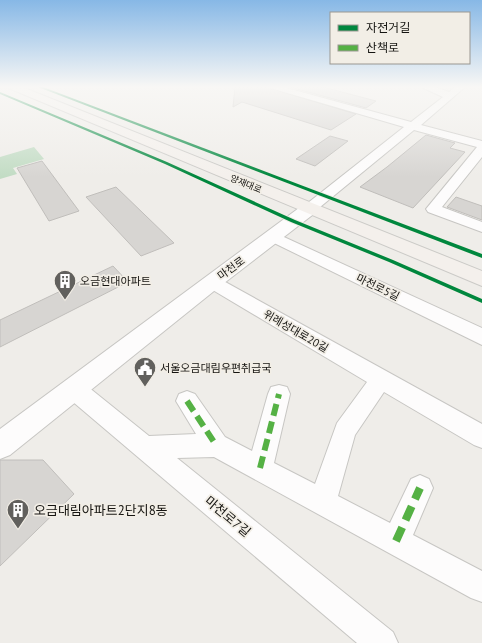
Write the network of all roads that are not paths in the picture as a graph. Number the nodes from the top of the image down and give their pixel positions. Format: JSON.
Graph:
{"nodes":[{"id":1,"x":85,"y":117,"type":"edge"},
{"id":2,"x":379,"y":117,"type":"edge"},
{"id":3,"x":423,"y":117,"type":"edge"},
{"id":4,"x":412,"y":126,"type":"junction"},
{"id":5,"x":482,"y":145,"type":"edge"},
{"id":6,"x":482,"y":149,"type":"edge"},
{"id":7,"x":309,"y":209,"type":"junction"},
{"id":8,"x":482,"y":227,"type":"edge"},
{"id":9,"x":273,"y":237,"type":"junction"},
{"id":10,"x":482,"y":279,"type":"edge"},
{"id":11,"x":212,"y":282,"type":"junction"},
{"id":12,"x":482,"y":336,"type":"edge"},
{"id":13,"x":381,"y":379,"type":"junction"},
{"id":14,"x":74,"y":389,"type":"junction"},
{"id":15,"x":278,"y":394,"type":"dead end"},
{"id":16,"x":187,"y":401,"type":"dead end"},
{"id":17,"x":482,"y":437,"type":"edge"},
{"id":18,"x":216,"y":445,"type":"junction"},
{"id":19,"x":0,"y":446,"type":"edge"},
{"id":20,"x":146,"y":448,"type":"junction"},
{"id":21,"x":260,"y":468,"type":"junction"},
{"id":22,"x":420,"y":488,"type":"dead end"},
{"id":23,"x":323,"y":501,"type":"junction"},
{"id":24,"x":396,"y":541,"type":"junction"},
{"id":25,"x":482,"y":586,"type":"edge"},
{"id":26,"x":372,"y":640,"type":"edge"}],
"edges":[{"from":1,"to":7,"type":"main road","name":"양재대로"},
{"from":2,"to":4,"type":"street"},
{"from":3,"to":4,"type":"street","name":"마천로"},
{"from":4,"to":5,"type":"street"},
{"from":4,"to":7,"type":"street","name":"마천로"},
{"from":6,"to":8,"type":"street"},
{"from":7,"to":9,"type":"street","name":"마천로"},
{"from":7,"to":10,"type":"main road","name":"양재대로"},
{"from":9,"to":11,"type":"street","name":"마천로"},
{"from":9,"to":12,"type":"street","name":"마천로5길"},
{"from":11,"to":13,"type":"street","name":"위례성대로20길"},
{"from":11,"to":14,"type":"street","name":"마천로"},
{"from":13,"to":17,"type":"street","name":"위례성대로20길"},
{"from":13,"to":23,"type":"street"},
{"from":14,"to":19,"type":"street","name":"마천로"},
{"from":14,"to":20,"type":"street","name":"마천로7길"},
{"from":15,"to":21,"type":"street"},
{"from":16,"to":18,"type":"street"},
{"from":18,"to":20,"type":"street"},
{"from":18,"to":21,"type":"street"},
{"from":20,"to":26,"type":"street","name":"마천로7길"},
{"from":21,"to":23,"type":"street"},
{"from":22,"to":24,"type":"street"},
{"from":23,"to":24,"type":"street"},
{"from":24,"to":25,"type":"street"}]}
